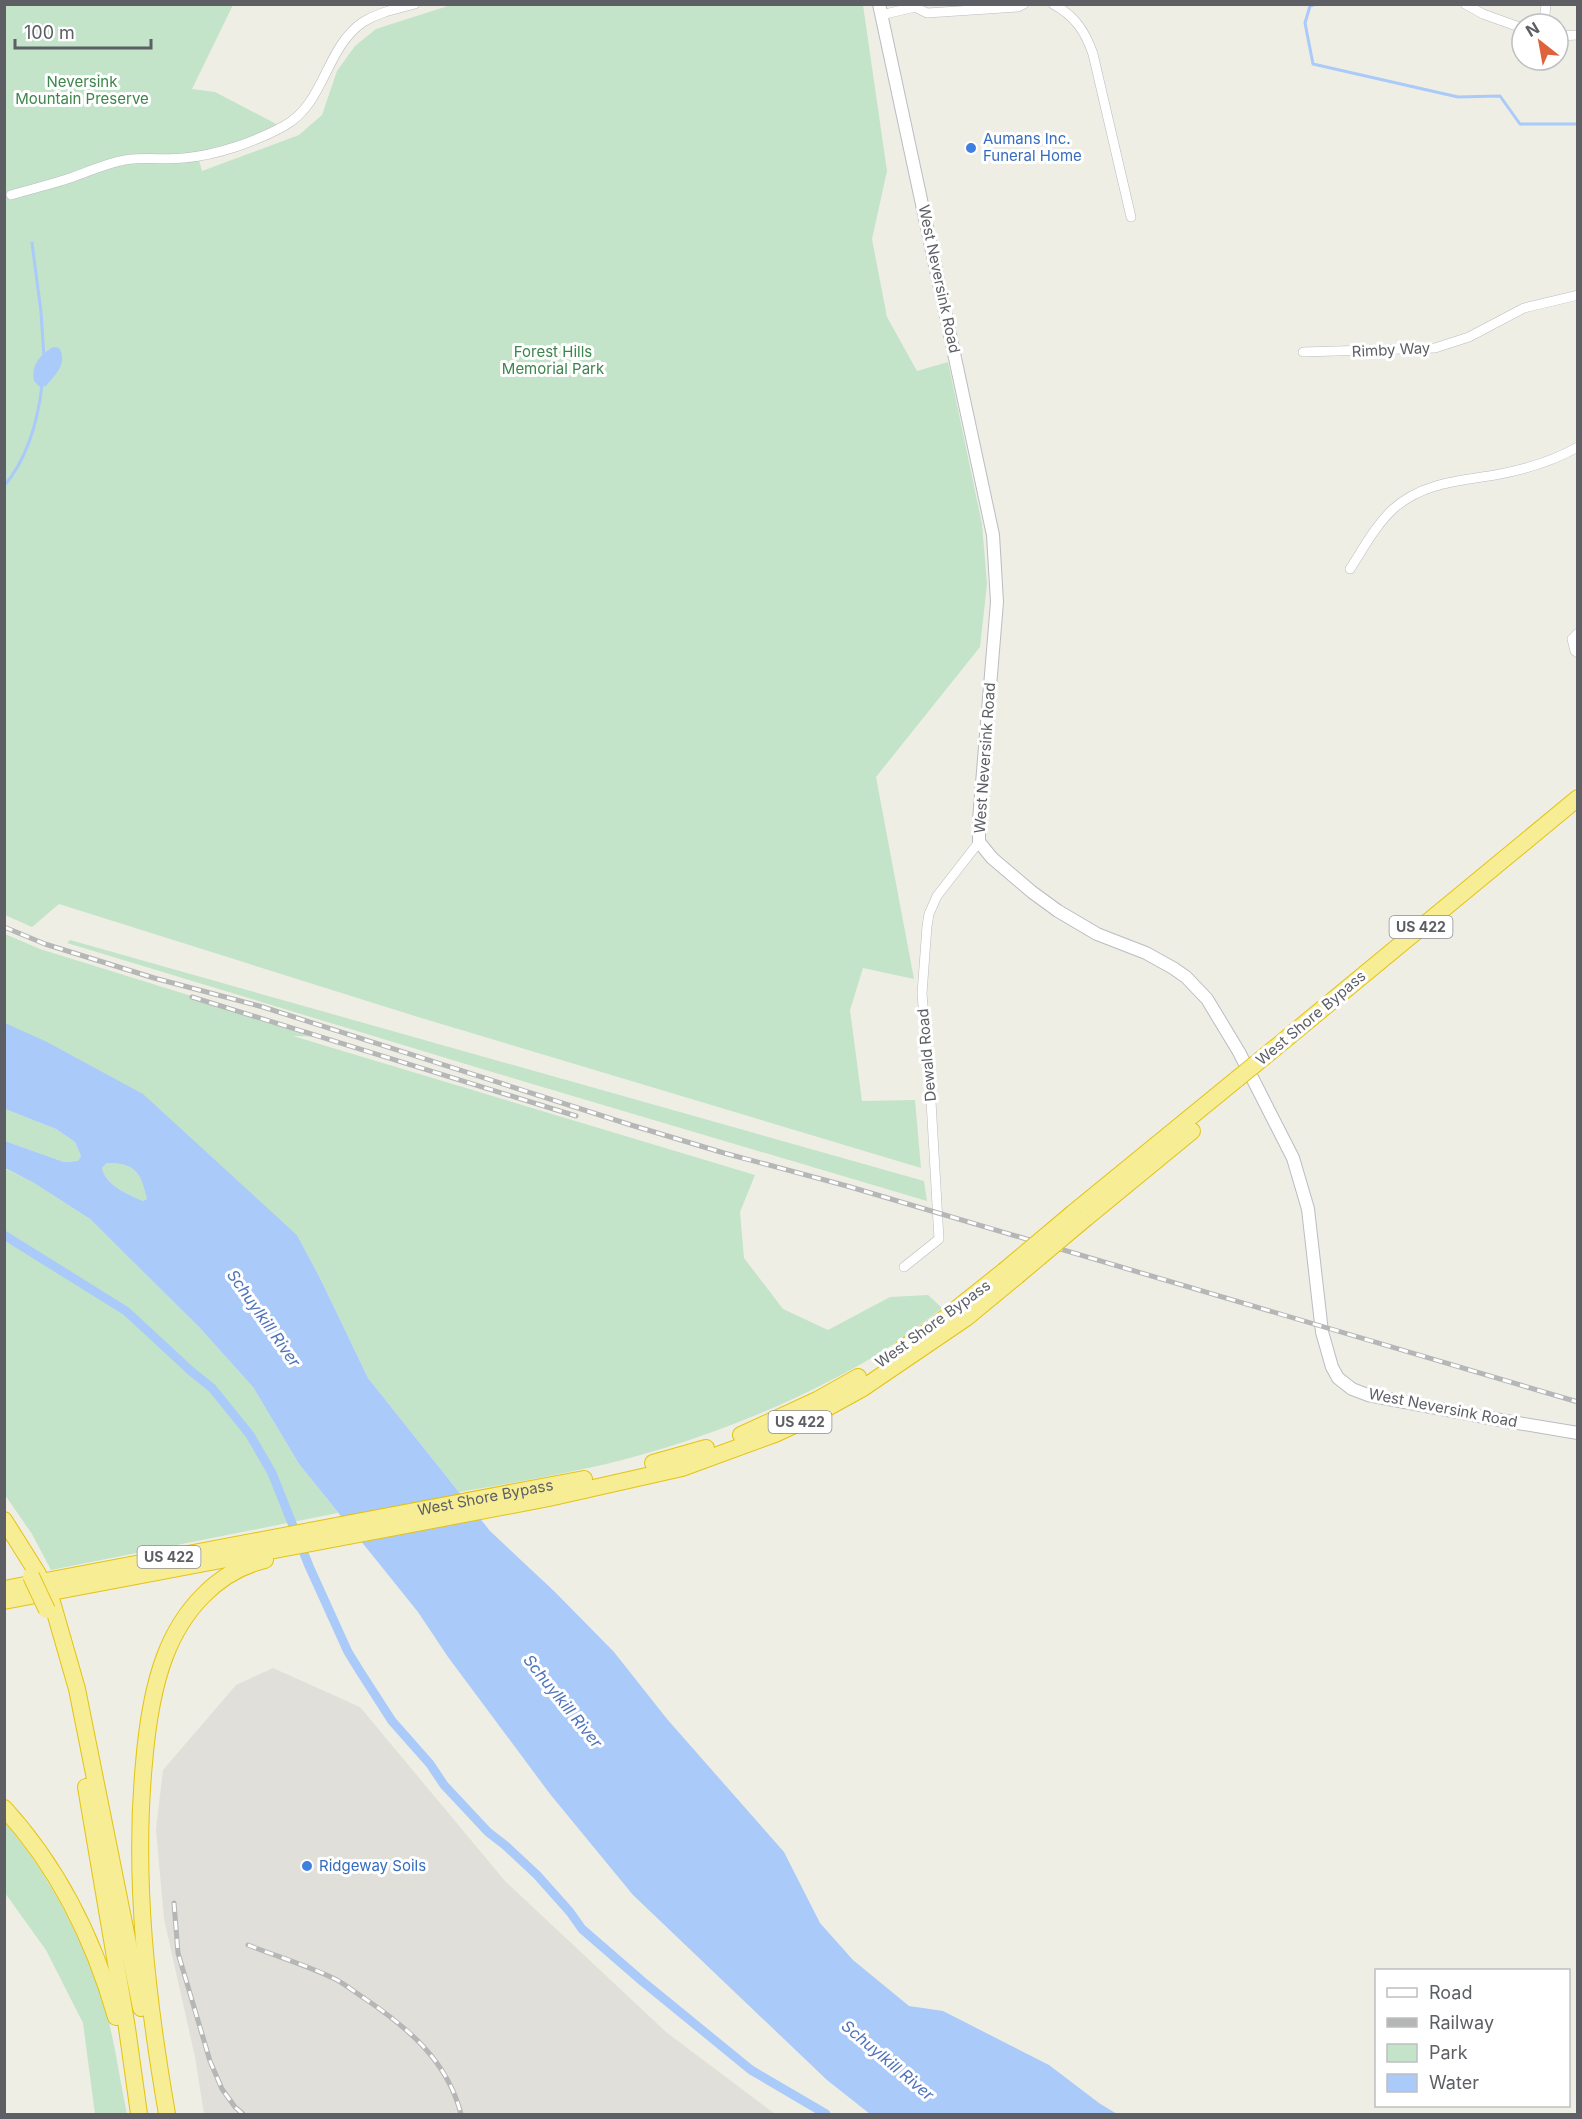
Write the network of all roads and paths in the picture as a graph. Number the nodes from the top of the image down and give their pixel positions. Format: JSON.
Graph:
{"nodes":[{"id":1,"x":415,"y":4,"type":"edge"},
{"id":2,"x":1024,"y":4,"type":"edge"},
{"id":3,"x":1053,"y":4,"type":"edge"},
{"id":4,"x":1465,"y":4,"type":"edge"},
{"id":5,"x":917,"y":6,"type":"edge"},
{"id":6,"x":880,"y":10,"type":"edge"},
{"id":7,"x":1510,"y":24,"type":"edge"},
{"id":8,"x":11,"y":195,"type":"dead end"},
{"id":9,"x":1131,"y":217,"type":"dead end"},
{"id":10,"x":1578,"y":295,"type":"edge"},
{"id":11,"x":1303,"y":352,"type":"dead end"},
{"id":12,"x":1578,"y":447,"type":"edge"},
{"id":13,"x":1350,"y":569,"type":"dead end"},
{"id":14,"x":1578,"y":633,"type":"edge"},
{"id":15,"x":1578,"y":653,"type":"edge"},
{"id":16,"x":1578,"y":798,"type":"edge"},
{"id":17,"x":1578,"y":813,"type":"edge"},
{"id":18,"x":979,"y":842,"type":"junction"},
{"id":19,"x":1267,"y":1061,"type":"junction"},
{"id":20,"x":904,"y":1268,"type":"dead end"},
{"id":21,"x":1578,"y":1433,"type":"edge"},
{"id":22,"x":545,"y":1492,"type":"junction"},
{"id":23,"x":4,"y":1520,"type":"edge"},
{"id":24,"x":4,"y":1533,"type":"edge"},
{"id":25,"x":288,"y":1545,"type":"junction"},
{"id":26,"x":34,"y":1575,"type":"junction"},
{"id":27,"x":4,"y":1589,"type":"edge"},
{"id":28,"x":4,"y":1601,"type":"edge"},
{"id":29,"x":49,"y":1606,"type":"junction"},
{"id":30,"x":4,"y":1808,"type":"edge"},
{"id":31,"x":138,"y":2115,"type":"edge"},
{"id":32,"x":166,"y":2115,"type":"edge"}],
"edges":[{"from":1,"to":8,"type":"street"},
{"from":2,"to":5,"type":"street"},
{"from":3,"to":9,"type":"street"},
{"from":4,"to":7,"type":"street"},
{"from":5,"to":6,"type":"street"},
{"from":6,"to":18,"type":"street","name":"West Neversink Road"},
{"from":10,"to":11,"type":"street","name":"Rimby Way"},
{"from":12,"to":13,"type":"street"},
{"from":14,"to":15,"type":"street"},
{"from":16,"to":19,"type":"highway","name":"West Shore Bypass","number":"US 422"},
{"from":17,"to":19,"type":"highway","name":"West Shore Bypass","number":"US 422"},
{"from":18,"to":20,"type":"street","name":"Dewald Road"},
{"from":18,"to":21,"type":"street","name":"West Neversink Road"},
{"from":19,"to":22,"type":"highway","name":"West Shore Bypass","number":"US 422","bridge":true},
{"from":22,"to":25,"type":"highway","name":"West Shore Bypass","number":"US 422"},
{"from":22,"to":25,"type":"highway","name":"West Shore Bypass","number":"US 422"},
{"from":23,"to":26,"type":"highway"},
{"from":24,"to":26,"type":"highway"},
{"from":25,"to":27,"type":"highway","name":"West Shore Bypass","number":"US 422"},
{"from":25,"to":28,"type":"highway","name":"West Shore Bypass","number":"US 422"},
{"from":25,"to":32,"type":"highway"},
{"from":26,"to":29,"type":"highway","bridge":true},
{"from":29,"to":31,"type":"highway"},
{"from":29,"to":32,"type":"highway"},
{"from":30,"to":31,"type":"highway"}]}
